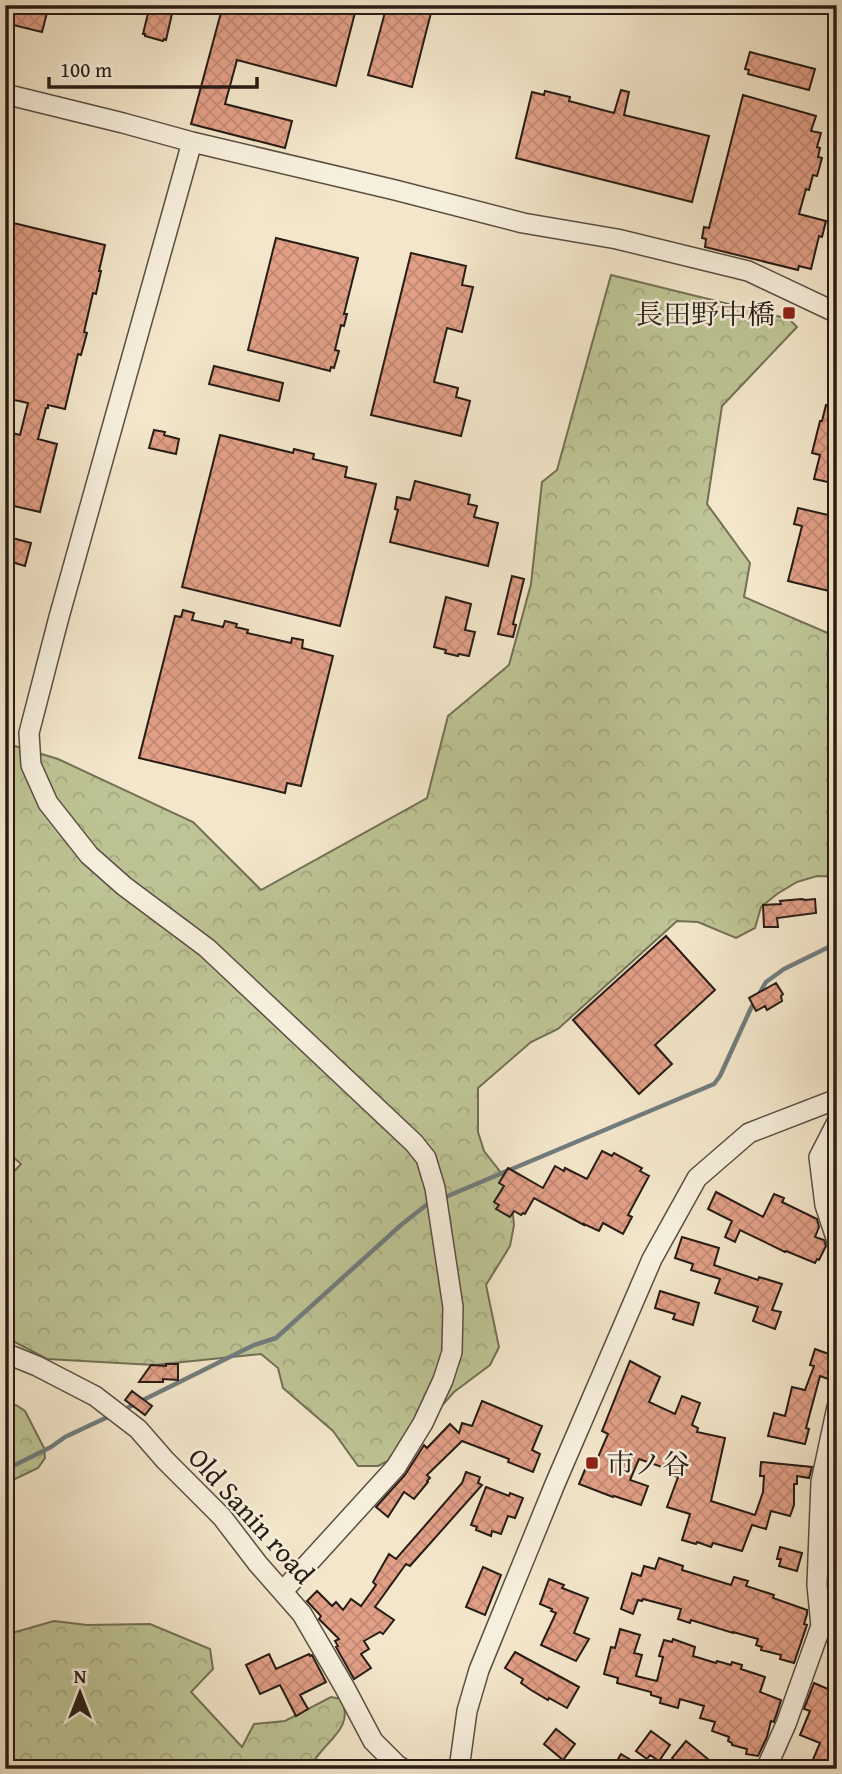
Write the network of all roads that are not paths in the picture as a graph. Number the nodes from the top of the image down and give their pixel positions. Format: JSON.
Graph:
{"nodes":[{"id":1,"x":5,"y":93,"type":"edge"},
{"id":2,"x":192,"y":142,"type":"junction"},
{"id":3,"x":837,"y":313,"type":"edge"},
{"id":4,"x":837,"y":1100,"type":"edge"},
{"id":5,"x":837,"y":1122,"type":"edge"},
{"id":6,"x":837,"y":1241,"type":"edge"},
{"id":7,"x":5,"y":1353,"type":"edge"},
{"id":8,"x":837,"y":1407,"type":"edge"},
{"id":9,"x":833,"y":1441,"type":"edge"},
{"id":10,"x":818,"y":1534,"type":"junction"},
{"id":11,"x":837,"y":1541,"type":"edge"},
{"id":12,"x":284,"y":1591,"type":"junction"},
{"id":13,"x":829,"y":1630,"type":"edge"},
{"id":14,"x":403,"y":1769,"type":"edge"},
{"id":15,"x":459,"y":1769,"type":"edge"},
{"id":16,"x":765,"y":1769,"type":"edge"}],
"edges":[{"from":1,"to":2,"type":"street"},
{"from":2,"to":3,"type":"street"},
{"from":2,"to":12,"type":"street"},
{"from":4,"to":15,"type":"street"},
{"from":5,"to":6,"type":"street"},
{"from":7,"to":12,"type":"street","name":"Old Sanin road"},
{"from":8,"to":9,"type":"street"},
{"from":9,"to":10,"type":"street"},
{"from":10,"to":11,"type":"street"},
{"from":10,"to":13,"type":"street"},
{"from":12,"to":14,"type":"street","name":"Old Sanin road"},
{"from":13,"to":16,"type":"street"}]}
